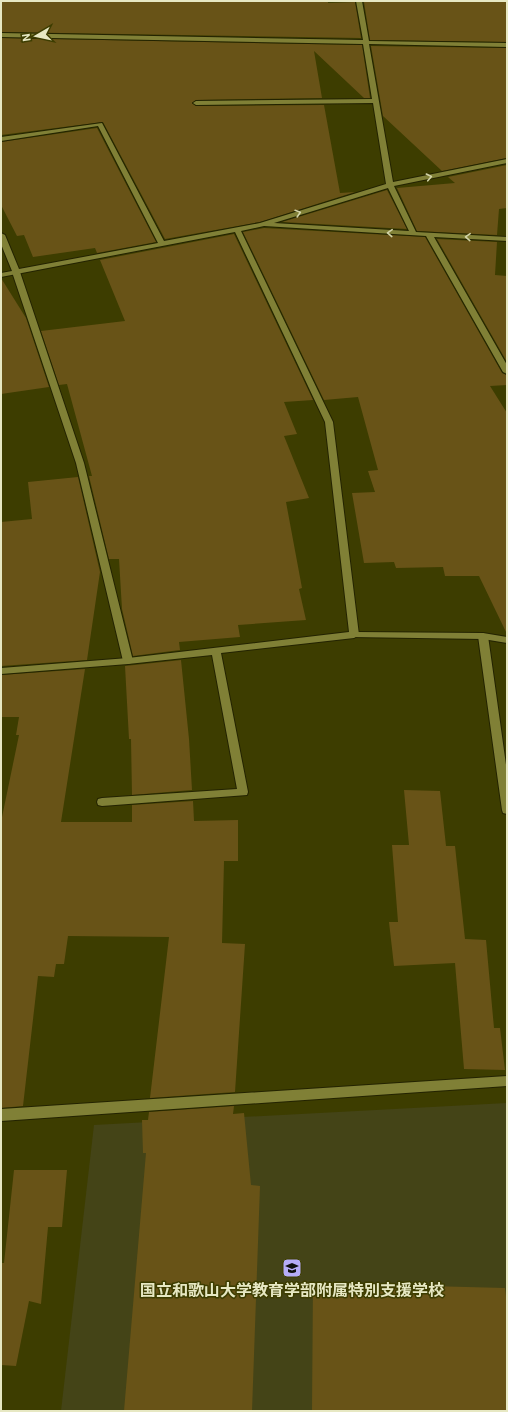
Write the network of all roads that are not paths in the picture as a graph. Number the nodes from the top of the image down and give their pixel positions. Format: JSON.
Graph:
{"nodes":[{"id":1,"x":359,"y":1,"type":"edge"},
{"id":2,"x":1,"y":35,"type":"edge"},
{"id":3,"x":366,"y":42,"type":"junction"},
{"id":4,"x":507,"y":45,"type":"edge"},
{"id":5,"x":376,"y":101,"type":"junction"},
{"id":6,"x":196,"y":103,"type":"dead end"},
{"id":7,"x":1,"y":139,"type":"edge"},
{"id":8,"x":507,"y":161,"type":"edge"},
{"id":9,"x":390,"y":185,"type":"junction"},
{"id":10,"x":261,"y":225,"type":"junction"},
{"id":11,"x":237,"y":230,"type":"junction"},
{"id":12,"x":414,"y":234,"type":"junction"},
{"id":13,"x":1,"y":235,"type":"edge"},
{"id":14,"x":429,"y":235,"type":"junction"},
{"id":15,"x":507,"y":239,"type":"edge"},
{"id":16,"x":162,"y":244,"type":"junction"},
{"id":17,"x":16,"y":272,"type":"junction"},
{"id":18,"x":1,"y":275,"type":"edge"},
{"id":19,"x":507,"y":372,"type":"edge"},
{"id":20,"x":354,"y":635,"type":"junction"},
{"id":21,"x":483,"y":636,"type":"junction"},
{"id":22,"x":507,"y":640,"type":"edge"},
{"id":23,"x":216,"y":651,"type":"junction"},
{"id":24,"x":128,"y":661,"type":"junction"},
{"id":25,"x":1,"y":671,"type":"edge"},
{"id":26,"x":102,"y":802,"type":"dead end"},
{"id":27,"x":507,"y":810,"type":"edge"},
{"id":28,"x":507,"y":1081,"type":"edge"},
{"id":29,"x":1,"y":1115,"type":"edge"}],
"edges":[{"from":1,"to":3,"type":"street"},
{"from":2,"to":3,"type":"street"},
{"from":3,"to":4,"type":"street"},
{"from":3,"to":5,"type":"street"},
{"from":5,"to":6,"type":"street"},
{"from":5,"to":9,"type":"street"},
{"from":7,"to":16,"type":"street"},
{"from":9,"to":8,"type":"street","one_way":true},
{"from":10,"to":9,"type":"street","one_way":true},
{"from":9,"to":12,"type":"street"},
{"from":10,"to":11,"type":"street"},
{"from":12,"to":10,"type":"street","one_way":true},
{"from":11,"to":16,"type":"street"},
{"from":11,"to":20,"type":"street"},
{"from":12,"to":14,"type":"street"},
{"from":13,"to":17,"type":"street"},
{"from":15,"to":14,"type":"street","one_way":true},
{"from":14,"to":19,"type":"street"},
{"from":16,"to":17,"type":"street"},
{"from":17,"to":18,"type":"street"},
{"from":17,"to":24,"type":"street"},
{"from":20,"to":21,"type":"street"},
{"from":20,"to":23,"type":"street"},
{"from":21,"to":22,"type":"street"},
{"from":21,"to":27,"type":"street"},
{"from":23,"to":24,"type":"street"},
{"from":23,"to":26,"type":"street"},
{"from":24,"to":25,"type":"street"},
{"from":28,"to":29,"type":"street"}]}
